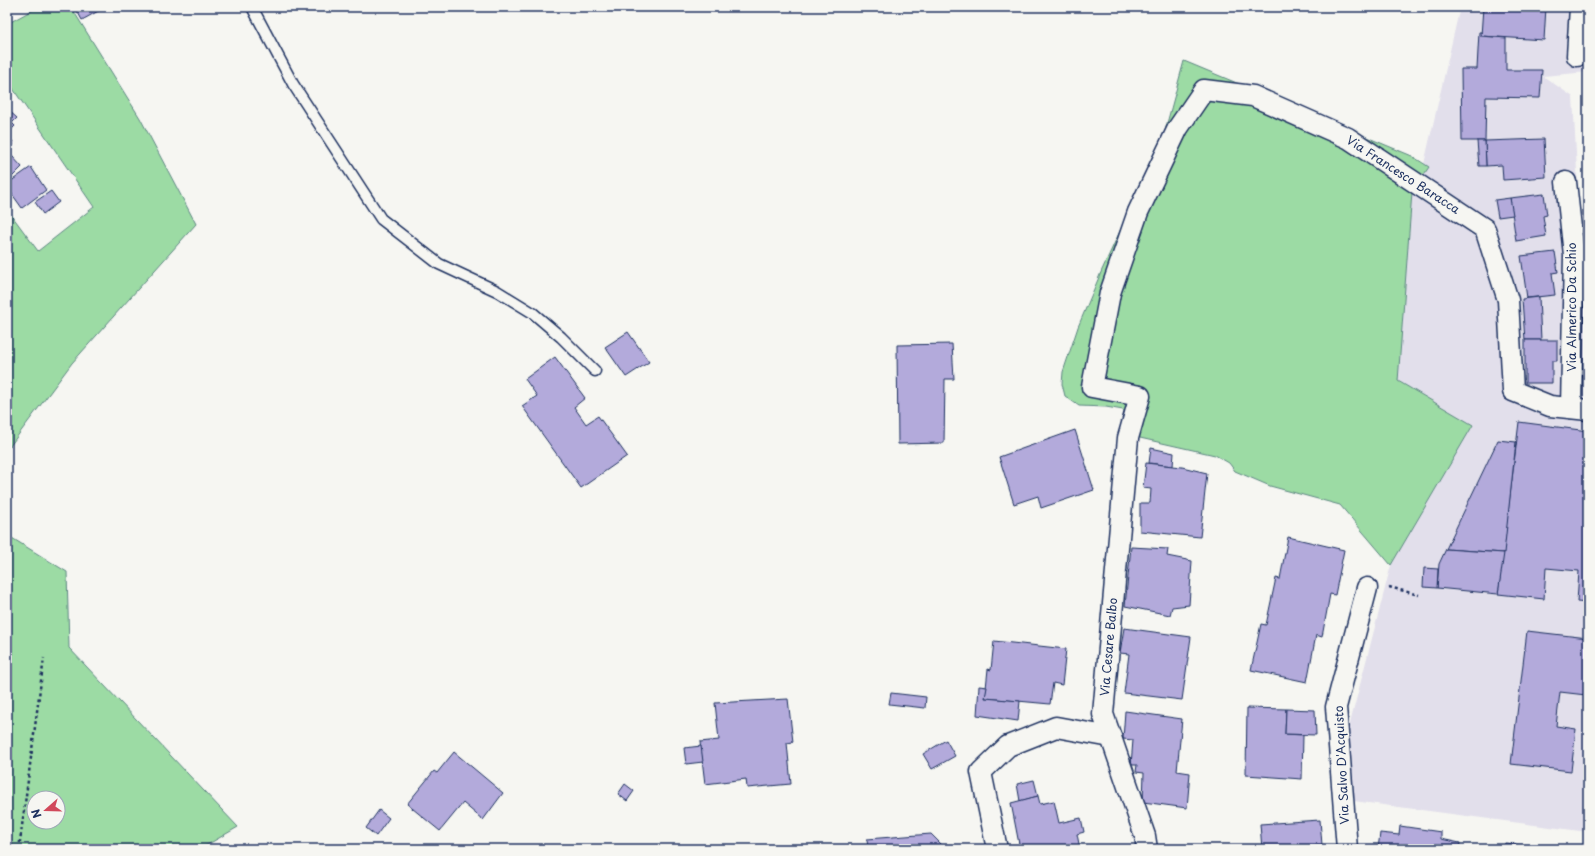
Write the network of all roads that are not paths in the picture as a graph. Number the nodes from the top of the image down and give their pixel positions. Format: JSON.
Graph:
{"nodes":[{"id":1,"x":252,"y":7,"type":"edge"},
{"id":2,"x":1580,"y":7,"type":"edge"},
{"id":3,"x":1577,"y":56,"type":"dead end"},
{"id":4,"x":1566,"y":182,"type":"dead end"},
{"id":5,"x":1581,"y":256,"type":"edge"},
{"id":6,"x":595,"y":371,"type":"dead end"},
{"id":7,"x":1580,"y":409,"type":"edge"},
{"id":8,"x":1128,"y":438,"type":"joint"},
{"id":9,"x":1366,"y":588,"type":"dead end"},
{"id":10,"x":1111,"y":737,"type":"junction"},
{"id":11,"x":997,"y":849,"type":"edge"},
{"id":12,"x":1147,"y":849,"type":"edge"},
{"id":13,"x":1347,"y":849,"type":"edge"}],
"edges":[{"from":1,"to":6,"type":"lane"},
{"from":2,"to":3,"type":"street"},
{"from":4,"to":5,"type":"street","name":"Via Almerico Da Schio"},
{"from":5,"to":7,"type":"street","name":"Via Almerico Da Schio"},
{"from":7,"to":8,"type":"street","name":"Via Francesco Baracca"},
{"from":8,"to":10,"type":"street","name":"Via Cesare Balbo"},
{"from":9,"to":13,"type":"street","name":"Via Salvo D'Acquisto"},
{"from":10,"to":11,"type":"street"},
{"from":10,"to":12,"type":"street","name":"Via Cesare Balbo"}]}
